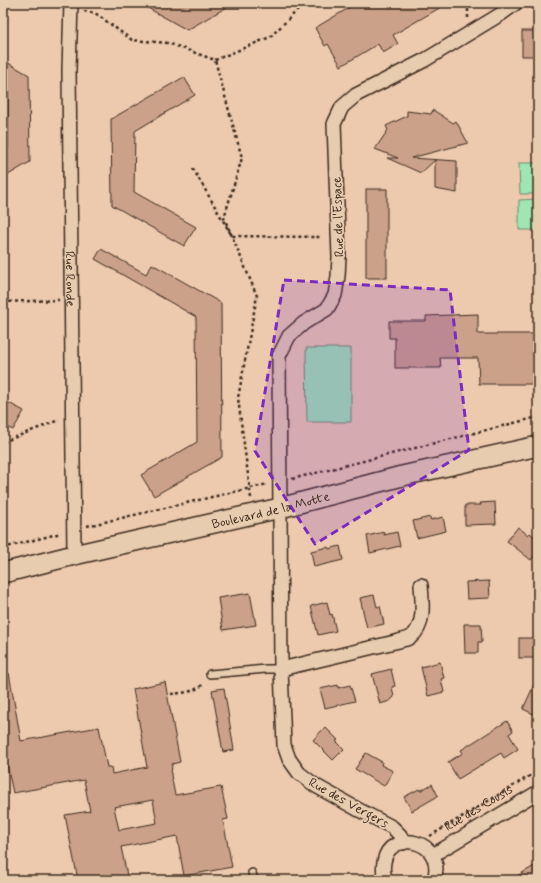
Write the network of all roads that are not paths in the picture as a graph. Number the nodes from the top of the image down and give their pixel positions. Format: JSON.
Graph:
{"nodes":[{"id":1,"x":516,"y":3,"type":"edge"},
{"id":2,"x":71,"y":6,"type":"edge"},
{"id":3,"x":538,"y":446,"type":"edge"},
{"id":4,"x":280,"y":508,"type":"junction"},
{"id":5,"x":74,"y":555,"type":"junction"},
{"id":6,"x":3,"y":573,"type":"edge"},
{"id":7,"x":421,"y":585,"type":"dead end"},
{"id":8,"x":281,"y":669,"type":"junction"},
{"id":9,"x":210,"y":674,"type":"road end"},
{"id":10,"x":538,"y":792,"type":"edge"},
{"id":11,"x":402,"y":843,"type":"junction"},
{"id":12,"x":433,"y":855,"type":"junction"},
{"id":13,"x":386,"y":880,"type":"edge"},
{"id":14,"x":434,"y":880,"type":"edge"}],
"edges":[{"from":1,"to":4,"type":"street","name":"Rue de l'Espace"},
{"from":2,"to":5,"type":"street","name":"Rue Ronde"},
{"from":3,"to":4,"type":"street","name":"Boulevard de la Motte"},
{"from":4,"to":5,"type":"street","name":"Boulevard de la Motte"},
{"from":4,"to":8,"type":"street","name":"Rue des Vergers"},
{"from":5,"to":6,"type":"street","name":"Boulevard de la Motte"},
{"from":7,"to":8,"type":"street"},
{"from":8,"to":9,"type":"lane"},
{"from":8,"to":11,"type":"street","name":"Rue des Vergers"},
{"from":10,"to":12,"type":"street","name":"Rue des Cousis"},
{"from":11,"to":12,"type":"street"},
{"from":11,"to":13,"type":"street"},
{"from":12,"to":14,"type":"street"}]}
